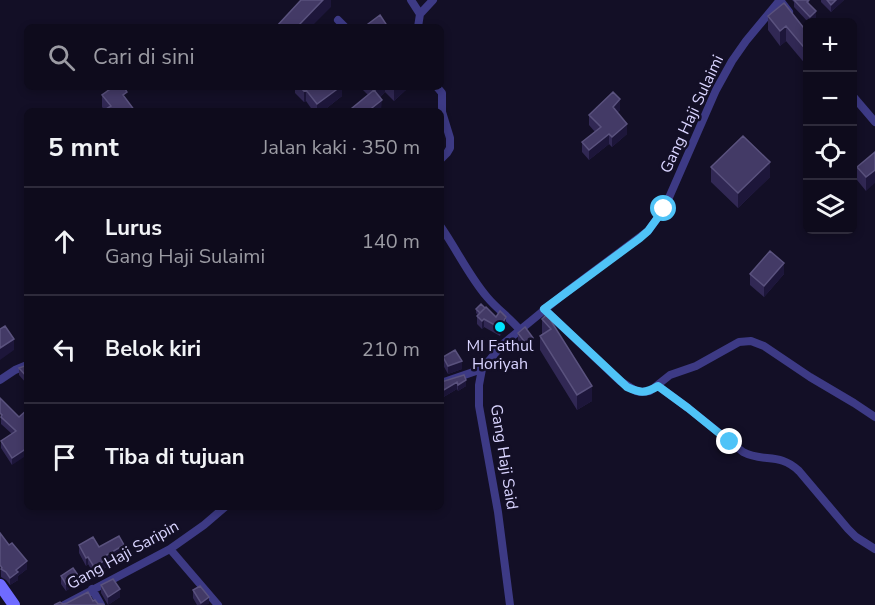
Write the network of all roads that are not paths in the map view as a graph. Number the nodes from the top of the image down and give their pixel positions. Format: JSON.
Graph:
{"nodes":[{"id":1,"x":411,"y":0,"type":"edge"},
{"id":2,"x":433,"y":0,"type":"edge"},
{"id":3,"x":780,"y":0,"type":"edge"},
{"id":4,"x":420,"y":14,"type":"junction"},
{"id":5,"x":794,"y":18,"type":"edge"},
{"id":6,"x":418,"y":24,"type":"edge"},
{"id":7,"x":440,"y":90,"type":"edge"},
{"id":8,"x":857,"y":100,"type":"edge"},
{"id":9,"x":442,"y":108,"type":"edge"},
{"id":10,"x":444,"y":118,"type":"edge"},
{"id":11,"x":875,"y":122,"type":"edge"},
{"id":12,"x":444,"y":156,"type":"edge"},
{"id":13,"x":444,"y":232,"type":"edge"},
{"id":14,"x":544,"y":309,"type":"junction"},
{"id":15,"x":520,"y":330,"type":"junction"},
{"id":16,"x":24,"y":366,"type":"edge"},
{"id":17,"x":482,"y":369,"type":"junction"},
{"id":18,"x":0,"y":380,"type":"edge"},
{"id":19,"x":444,"y":382,"type":"edge"},
{"id":20,"x":658,"y":386,"type":"junction"},
{"id":21,"x":875,"y":417,"type":"edge"},
{"id":22,"x":222,"y":510,"type":"edge"},
{"id":23,"x":170,"y":549,"type":"junction"},
{"id":24,"x":875,"y":549,"type":"edge"},
{"id":25,"x":0,"y":585,"type":"edge"},
{"id":26,"x":92,"y":589,"type":"junction"},
{"id":27,"x":14,"y":605,"type":"edge"},
{"id":28,"x":64,"y":605,"type":"edge"},
{"id":29,"x":101,"y":605,"type":"edge"},
{"id":30,"x":218,"y":605,"type":"edge"},
{"id":31,"x":510,"y":605,"type":"edge"}],
"edges":[{"from":1,"to":4,"type":"street"},
{"from":2,"to":4,"type":"street"},
{"from":3,"to":5,"type":"street"},
{"from":3,"to":14,"type":"street","name":"Gang Haji Sulaimi"},
{"from":4,"to":6,"type":"street"},
{"from":7,"to":9,"type":"street"},
{"from":8,"to":11,"type":"street"},
{"from":10,"to":12,"type":"street"},
{"from":13,"to":15,"type":"street"},
{"from":14,"to":15,"type":"street","name":"Gang Haji Sulaimi"},
{"from":14,"to":20,"type":"street"},
{"from":15,"to":17,"type":"street"},
{"from":16,"to":18,"type":"street"},
{"from":17,"to":19,"type":"street"},
{"from":17,"to":31,"type":"street","name":"Gang Haji Said"},
{"from":20,"to":21,"type":"street"},
{"from":20,"to":24,"type":"street"},
{"from":22,"to":23,"type":"street","name":"Gang Haji Saripin"},
{"from":23,"to":26,"type":"street","name":"Gang Haji Saripin"},
{"from":23,"to":30,"type":"street"},
{"from":25,"to":27,"type":"street"},
{"from":26,"to":28,"type":"street","name":"Gang Haji Saripin"},
{"from":26,"to":29,"type":"street"}]}
